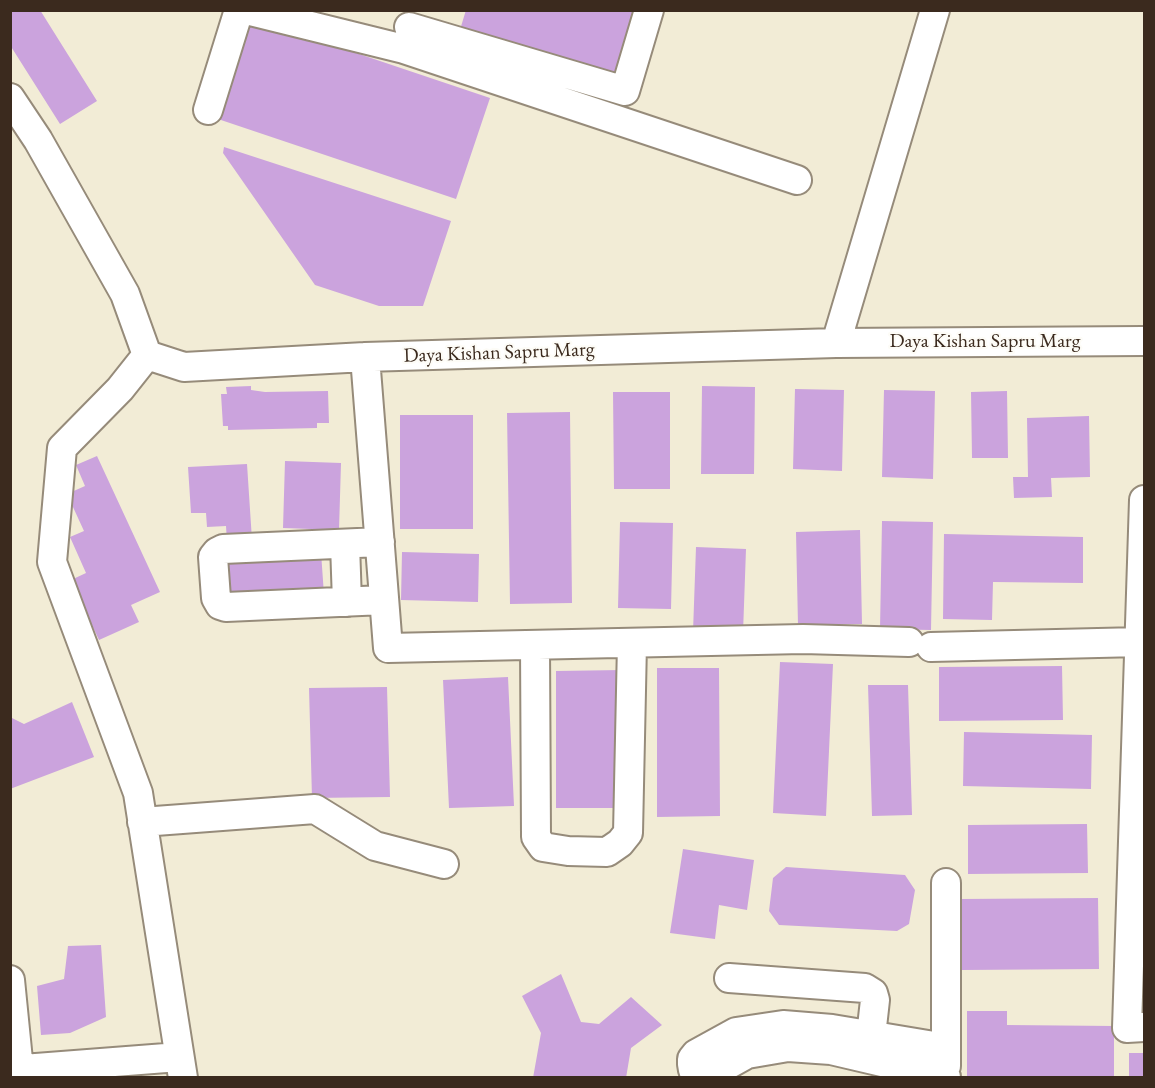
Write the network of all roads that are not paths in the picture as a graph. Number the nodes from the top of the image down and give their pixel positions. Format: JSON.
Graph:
{"nodes":[{"id":1,"x":239,"y":10,"type":"edge"},
{"id":2,"x":246,"y":10,"type":"edge"},
{"id":3,"x":649,"y":10,"type":"edge"},
{"id":4,"x":935,"y":10,"type":"edge"},
{"id":5,"x":409,"y":29,"type":"edge"},
{"id":6,"x":10,"y":98,"type":"edge"},
{"id":7,"x":208,"y":110,"type":"dead end"},
{"id":8,"x":797,"y":180,"type":"dead end"},
{"id":9,"x":1144,"y":341,"type":"edge"},
{"id":10,"x":836,"y":344,"type":"junction"},
{"id":11,"x":147,"y":355,"type":"junction"},
{"id":12,"x":365,"y":357,"type":"junction"},
{"id":13,"x":1144,"y":500,"type":"edge"},
{"id":14,"x":380,"y":543,"type":"junction"},
{"id":15,"x":345,"y":544,"type":"junction"},
{"id":16,"x":1143,"y":595,"type":"edge"},
{"id":17,"x":384,"y":600,"type":"junction"},
{"id":18,"x":347,"y":602,"type":"junction"},
{"id":19,"x":1140,"y":642,"type":"junction"},
{"id":20,"x":632,"y":643,"type":"junction"},
{"id":21,"x":535,"y":645,"type":"junction"},
{"id":22,"x":142,"y":822,"type":"junction"},
{"id":23,"x":444,"y":864,"type":"dead end"},
{"id":24,"x":946,"y":883,"type":"dead end"},
{"id":25,"x":729,"y":978,"type":"dead end"},
{"id":26,"x":10,"y":980,"type":"edge"},
{"id":27,"x":1144,"y":1027,"type":"edge"},
{"id":28,"x":871,"y":1036,"type":"junction"},
{"id":29,"x":13,"y":1041,"type":"edge"},
{"id":30,"x":946,"y":1048,"type":"junction"},
{"id":31,"x":181,"y":1067,"type":"edge"},
{"id":32,"x":15,"y":1070,"type":"edge"},
{"id":33,"x":702,"y":1077,"type":"edge"},
{"id":34,"x":946,"y":1077,"type":"edge"}],
"edges":[{"from":1,"to":7,"type":"street"},
{"from":2,"to":5,"type":"street"},
{"from":3,"to":5,"type":"street"},
{"from":4,"to":10,"type":"street"},
{"from":5,"to":8,"type":"street"},
{"from":6,"to":11,"type":"street"},
{"from":9,"to":10,"type":"street","name":"Daya Kishan Sapru Marg"},
{"from":10,"to":12,"type":"street","name":"Daya Kishan Sapru Marg"},
{"from":11,"to":12,"type":"street","name":"Daya Kishan Sapru Marg"},
{"from":11,"to":22,"type":"street"},
{"from":12,"to":14,"type":"street"},
{"from":13,"to":16,"type":"street"},
{"from":14,"to":15,"type":"street"},
{"from":14,"to":17,"type":"street"},
{"from":15,"to":18,"type":"street"},
{"from":15,"to":18,"type":"street"},
{"from":16,"to":19,"type":"street"},
{"from":17,"to":18,"type":"street"},
{"from":17,"to":21,"type":"street"},
{"from":19,"to":20,"type":"street"},
{"from":19,"to":27,"type":"street"},
{"from":20,"to":21,"type":"street"},
{"from":20,"to":21,"type":"street"},
{"from":22,"to":23,"type":"street"},
{"from":22,"to":31,"type":"street"},
{"from":24,"to":30,"type":"street"},
{"from":25,"to":28,"type":"street"},
{"from":26,"to":29,"type":"street"},
{"from":28,"to":30,"type":"street"},
{"from":28,"to":33,"type":"street"},
{"from":29,"to":32,"type":"street"},
{"from":30,"to":34,"type":"street"},
{"from":31,"to":32,"type":"street"},
{"from":33,"to":34,"type":"street"}]}
